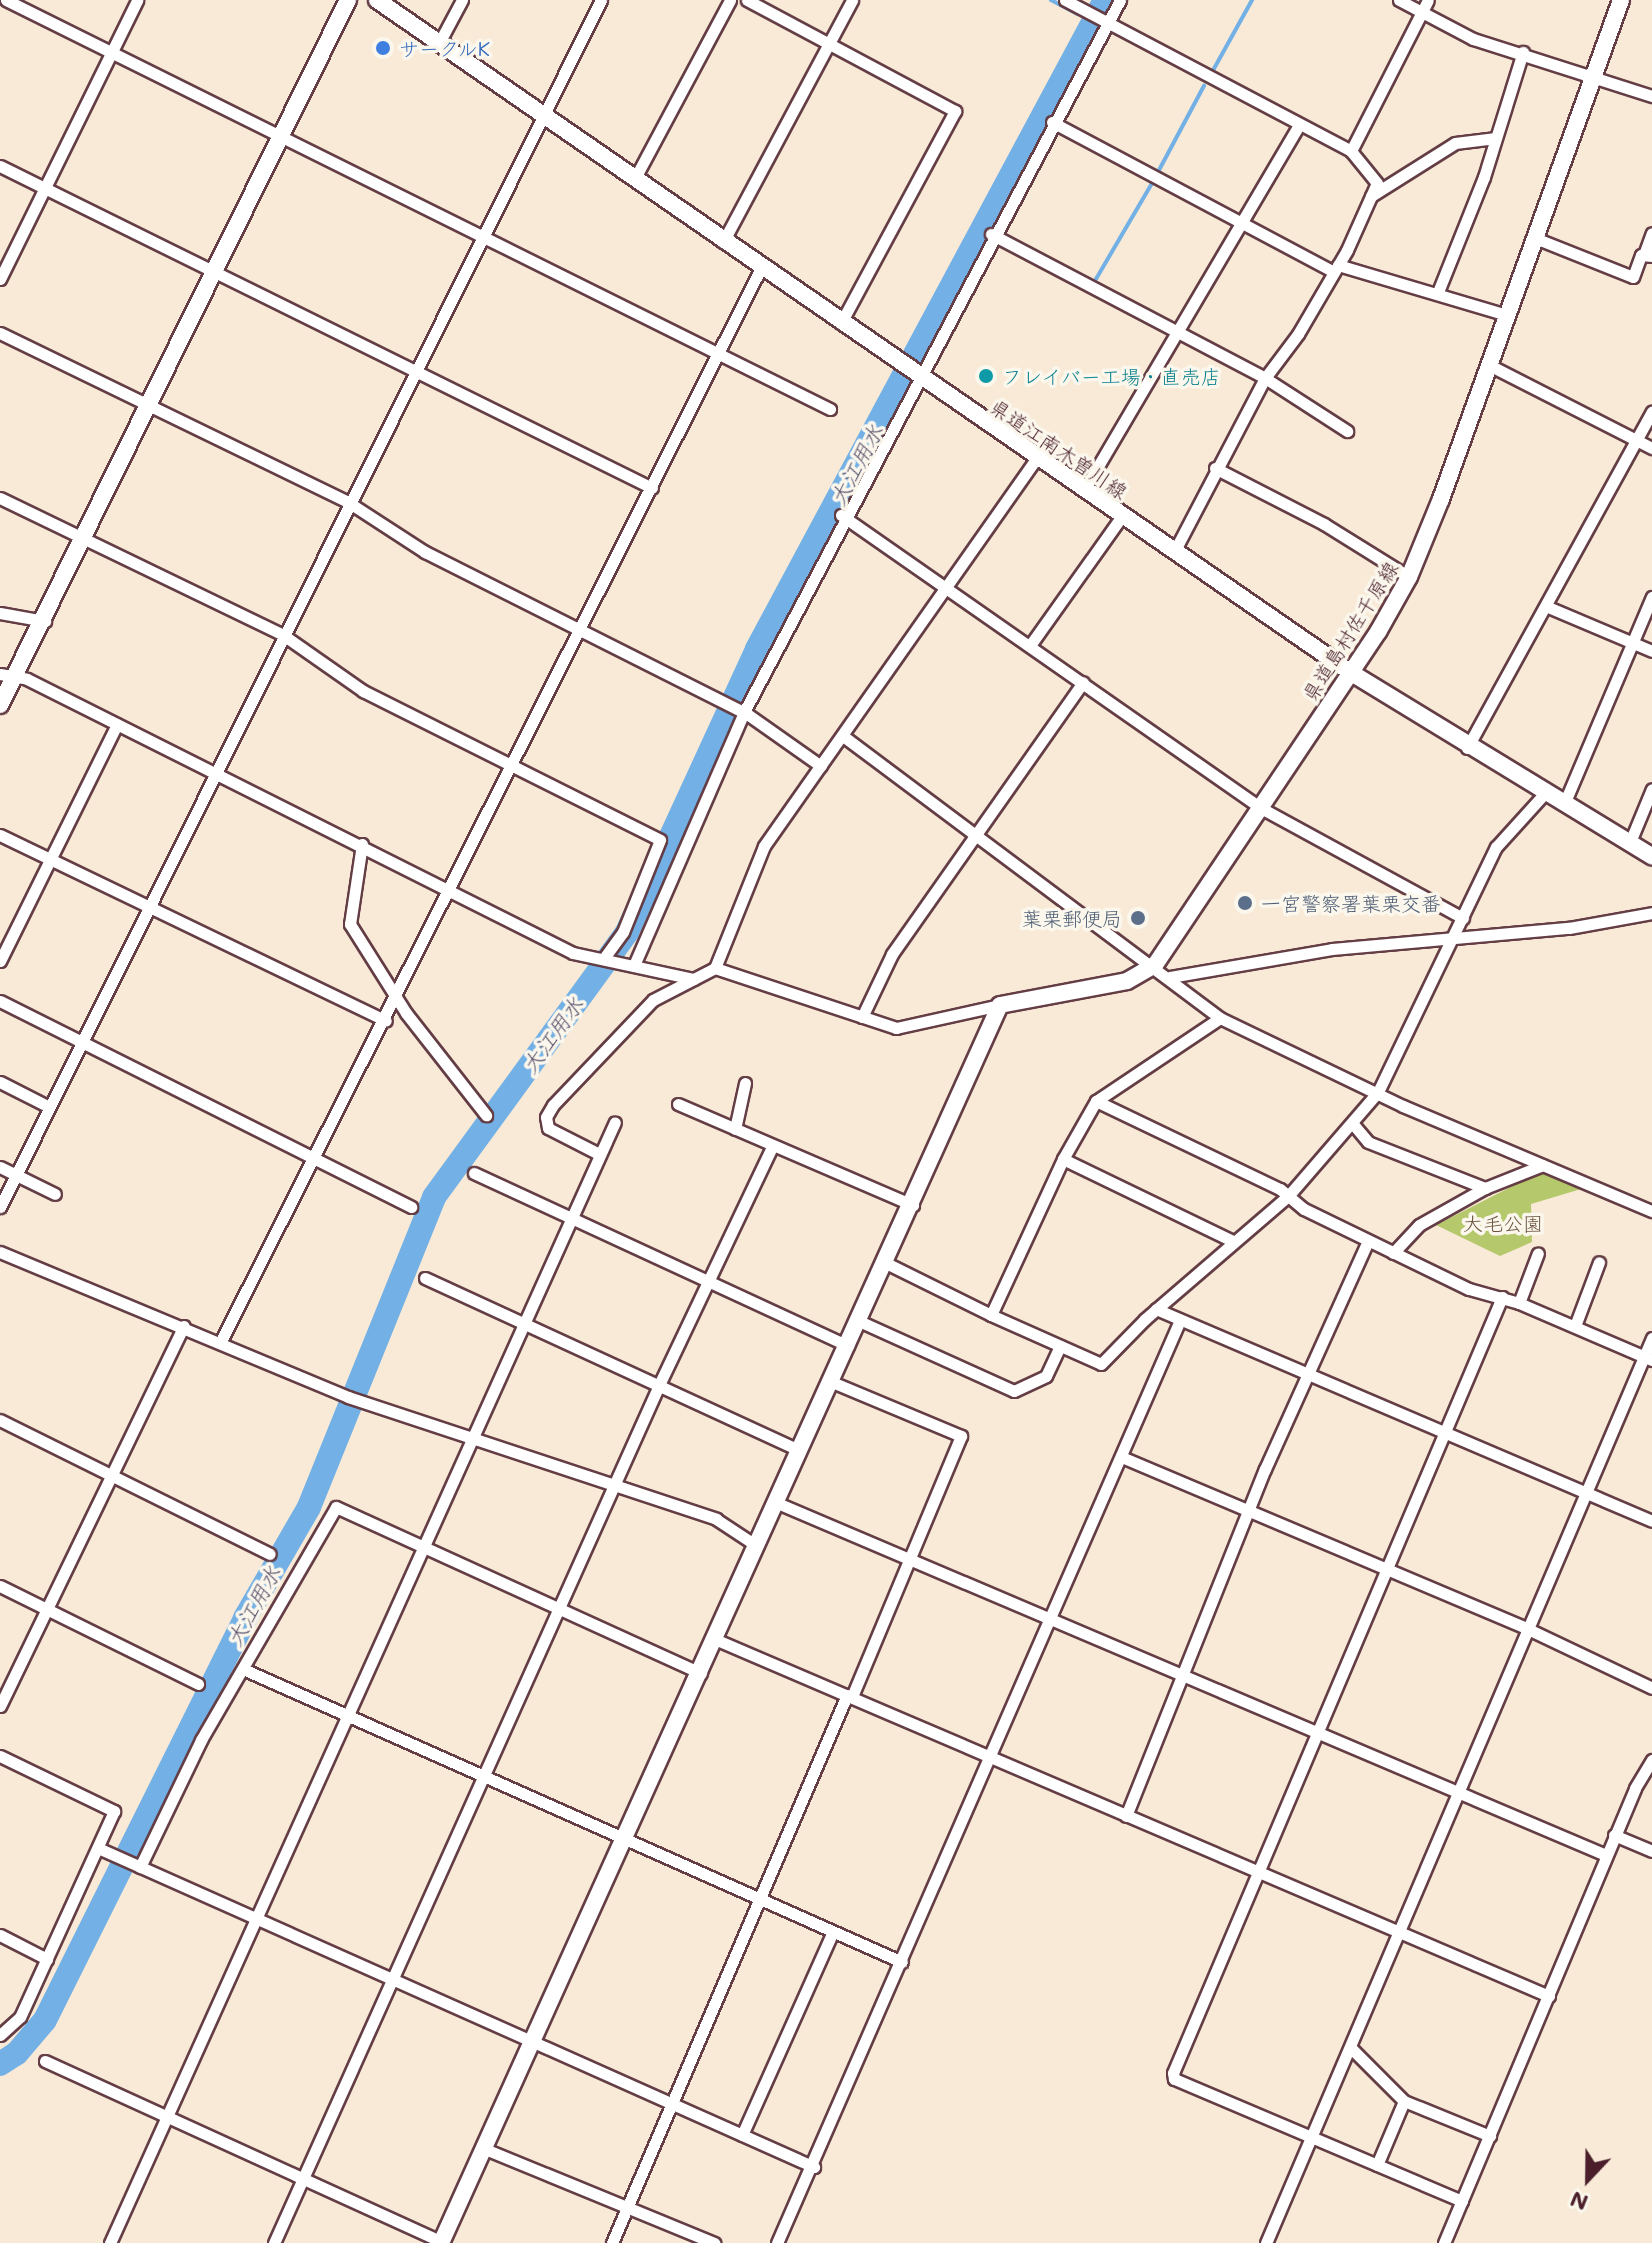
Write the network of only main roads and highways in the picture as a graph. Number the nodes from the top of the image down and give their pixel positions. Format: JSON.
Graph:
{"nodes":[{"id":1,"x":348,"y":0,"type":"edge"},
{"id":2,"x":377,"y":0,"type":"edge"},
{"id":3,"x":1621,"y":0,"type":"edge"},
{"id":4,"x":1350,"y":672,"type":"junction"},
{"id":5,"x":6,"y":676,"type":"edge"},
{"id":6,"x":0,"y":705,"type":"edge"},
{"id":7,"x":1652,"y":856,"type":"edge"},
{"id":8,"x":442,"y":2243,"type":"edge"}],
"edges":[{"from":1,"to":5,"type":"main road"},
{"from":2,"to":4,"type":"main road","name":"県道江南木曽川線"},
{"from":3,"to":4,"type":"main road","name":"県道島村佐千原線"},
{"from":4,"to":7,"type":"main road","name":"県道江南木曽川線"},
{"from":4,"to":8,"type":"main road","name":"県道島村佐千原線"},
{"from":5,"to":6,"type":"main road"}]}
